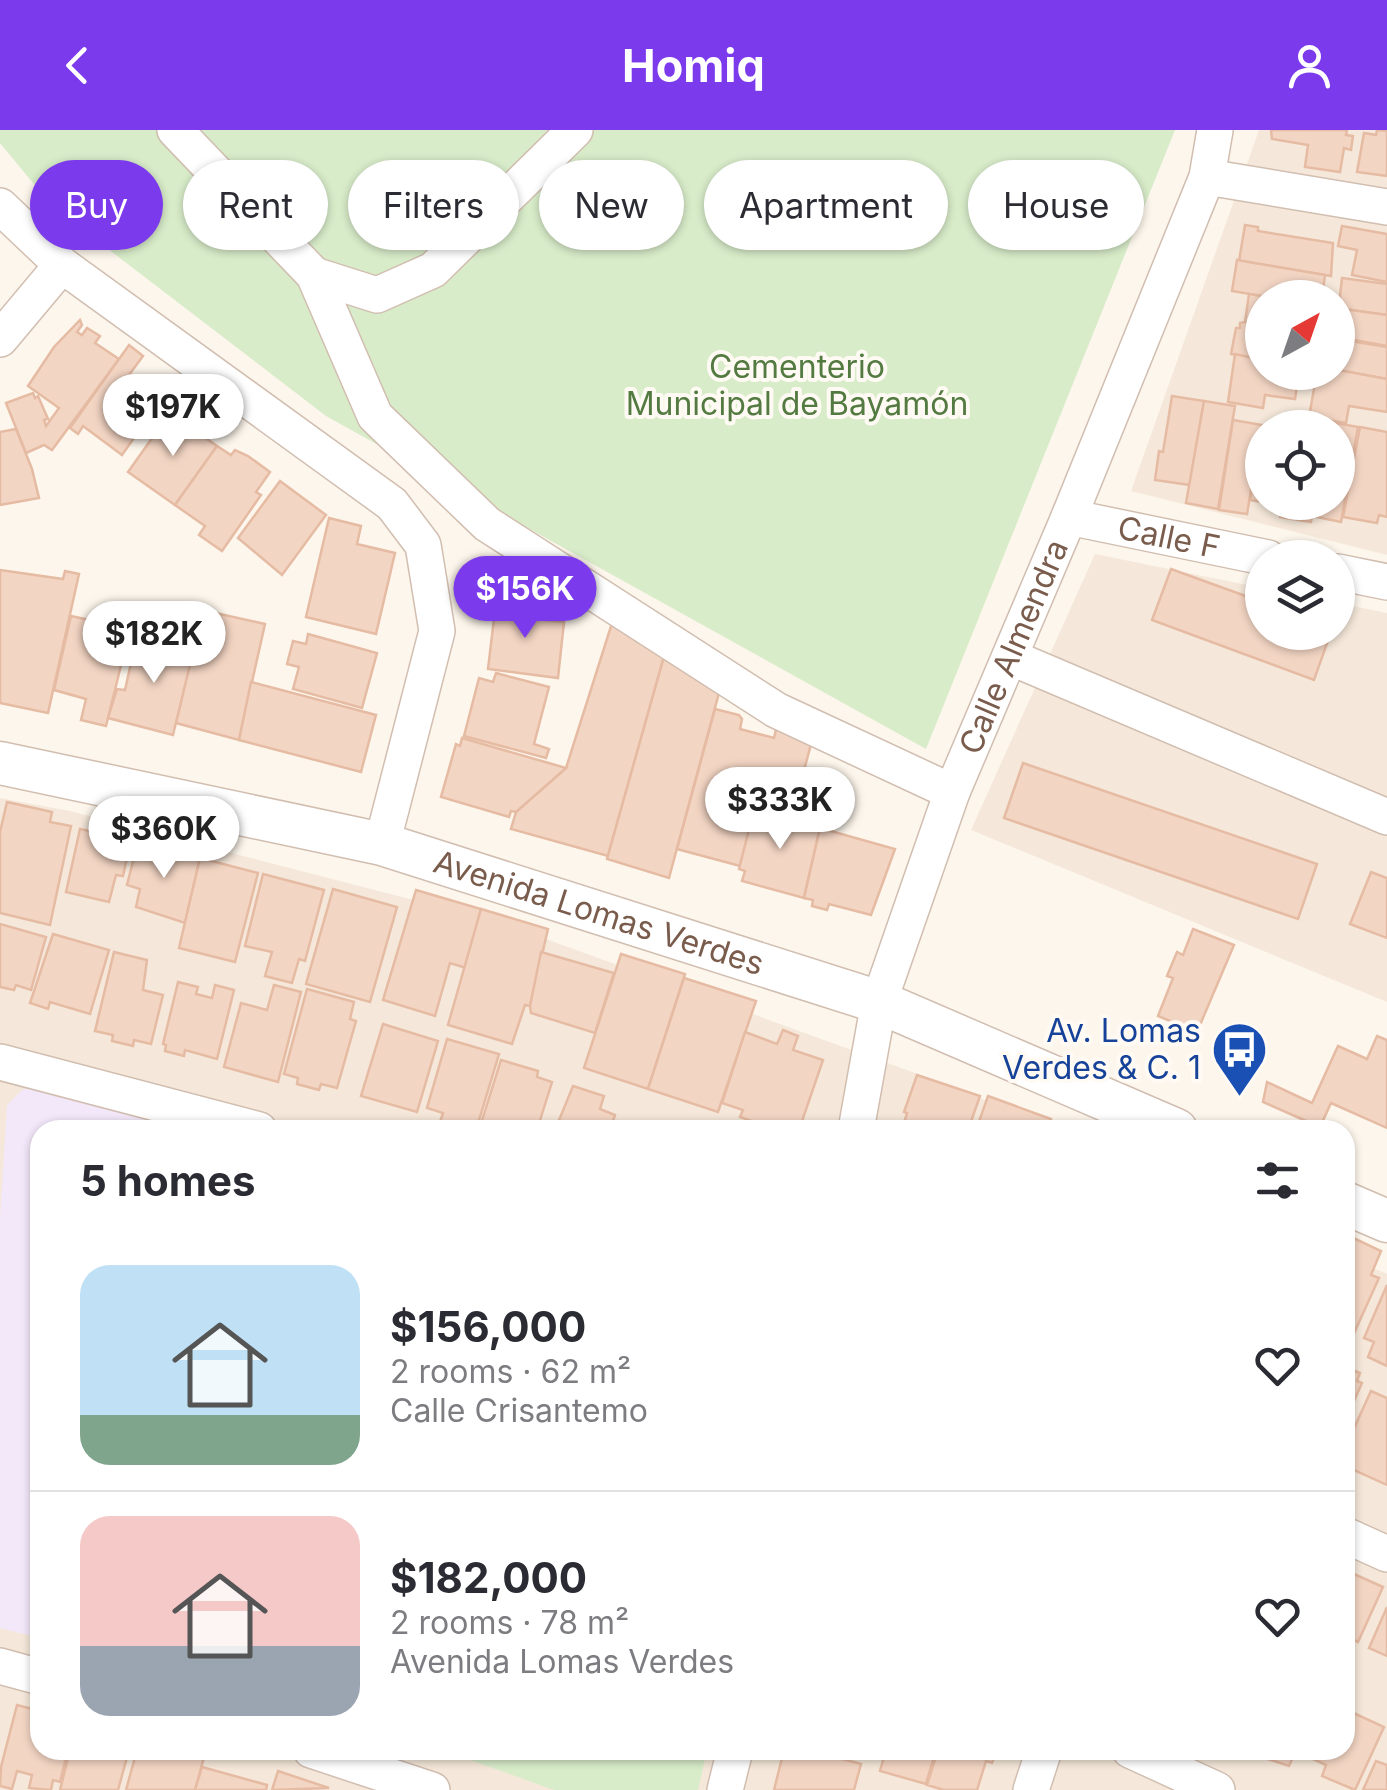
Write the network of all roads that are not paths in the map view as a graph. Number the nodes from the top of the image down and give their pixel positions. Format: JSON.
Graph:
{"nodes":[{"id":1,"x":175,"y":130,"type":"edge"},
{"id":2,"x":576,"y":130,"type":"edge"},
{"id":3,"x":1215,"y":130,"type":"edge"},
{"id":4,"x":1206,"y":177,"type":"junction"},
{"id":5,"x":0,"y":206,"type":"edge"},
{"id":6,"x":1387,"y":207,"type":"edge"},
{"id":7,"x":62,"y":265,"type":"junction"},
{"id":8,"x":314,"y":275,"type":"junction"},
{"id":9,"x":0,"y":339,"type":"edge"},
{"id":10,"x":1069,"y":518,"type":"junction"},
{"id":11,"x":1245,"y":553,"type":"edge"},
{"id":12,"x":1355,"y":575,"type":"edge"},
{"id":13,"x":1387,"y":582,"type":"edge"},
{"id":14,"x":1010,"y":657,"type":"junction"},
{"id":15,"x":0,"y":763,"type":"edge"},
{"id":16,"x":952,"y":792,"type":"junction"},
{"id":17,"x":1387,"y":817,"type":"edge"},
{"id":18,"x":382,"y":844,"type":"junction"},
{"id":19,"x":879,"y":1002,"type":"junction"},
{"id":20,"x":0,"y":1062,"type":"edge"},
{"id":21,"x":221,"y":1120,"type":"edge"},
{"id":22,"x":858,"y":1120,"type":"edge"},
{"id":23,"x":1153,"y":1120,"type":"edge"},
{"id":24,"x":1355,"y":1206,"type":"edge"},
{"id":25,"x":1387,"y":1220,"type":"edge"},
{"id":26,"x":1355,"y":1540,"type":"edge"},
{"id":27,"x":1387,"y":1554,"type":"edge"},
{"id":28,"x":0,"y":1666,"type":"edge"},
{"id":29,"x":30,"y":1674,"type":"edge"},
{"id":30,"x":341,"y":1760,"type":"edge"},
{"id":31,"x":733,"y":1760,"type":"edge"},
{"id":32,"x":1041,"y":1760,"type":"edge"},
{"id":33,"x":1152,"y":1760,"type":"edge"},
{"id":34,"x":432,"y":1790,"type":"edge"},
{"id":35,"x":726,"y":1790,"type":"edge"},
{"id":36,"x":1031,"y":1790,"type":"edge"},
{"id":37,"x":1217,"y":1790,"type":"edge"}],
"edges":[{"from":1,"to":8,"type":"street"},
{"from":2,"to":8,"type":"street"},
{"from":3,"to":4,"type":"street","name":"Calle Almendra"},
{"from":4,"to":6,"type":"street"},
{"from":4,"to":10,"type":"street","name":"Calle Almendra"},
{"from":5,"to":7,"type":"street"},
{"from":7,"to":9,"type":"street"},
{"from":7,"to":18,"type":"street"},
{"from":8,"to":16,"type":"street"},
{"from":10,"to":11,"type":"street","name":"Calle F"},
{"from":10,"to":14,"type":"street","name":"Calle Almendra"},
{"from":12,"to":13,"type":"street"},
{"from":14,"to":16,"type":"street","name":"Calle Almendra"},
{"from":14,"to":17,"type":"street"},
{"from":15,"to":18,"type":"street","name":"Avenida Lomas Verdes"},
{"from":16,"to":19,"type":"street","name":"Calle Almendra"},
{"from":18,"to":19,"type":"street","name":"Avenida Lomas Verdes"},
{"from":19,"to":22,"type":"street","name":"Calle Almendra"},
{"from":19,"to":23,"type":"street","name":"Avenida Lomas Verdes"},
{"from":20,"to":21,"type":"street"},
{"from":24,"to":25,"type":"street"},
{"from":26,"to":27,"type":"street"},
{"from":28,"to":29,"type":"street"},
{"from":30,"to":34,"type":"street"},
{"from":31,"to":35,"type":"street"},
{"from":32,"to":36,"type":"street"},
{"from":33,"to":37,"type":"street"}]}
